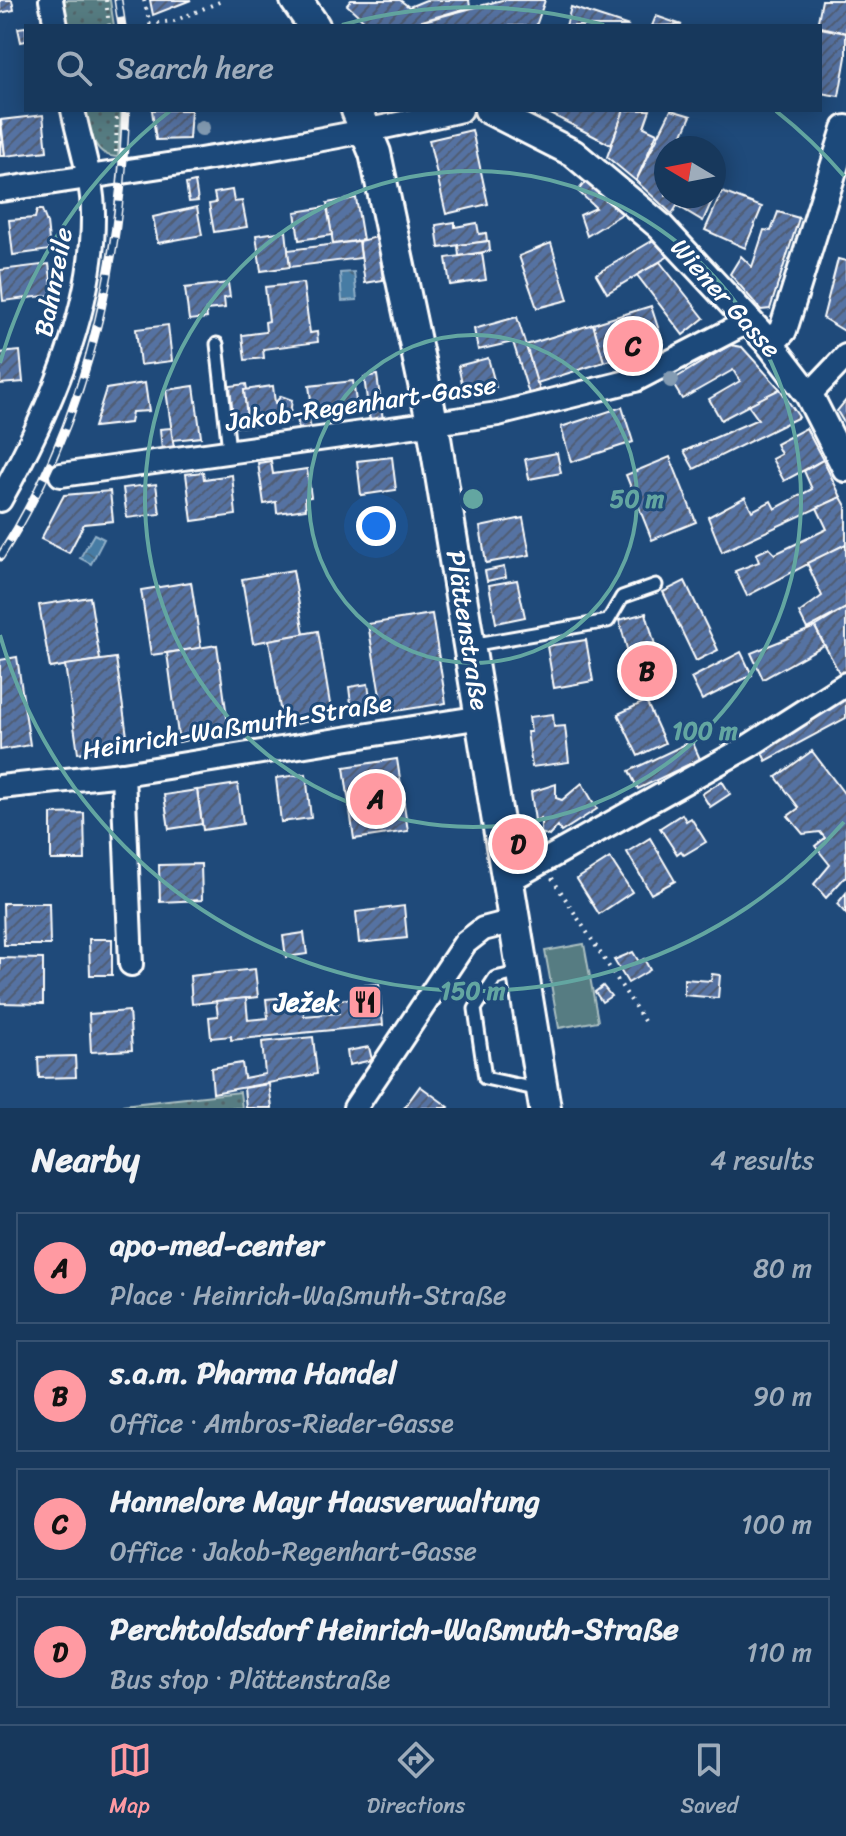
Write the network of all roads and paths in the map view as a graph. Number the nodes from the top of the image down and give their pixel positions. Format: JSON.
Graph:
{"nodes":[{"id":1,"x":51,"y":0,"type":"edge"},
{"id":2,"x":106,"y":0,"type":"edge"},
{"id":3,"x":144,"y":0,"type":"edge"},
{"id":4,"x":224,"y":0,"type":"edge"},
{"id":5,"x":296,"y":0,"type":"edge"},
{"id":6,"x":56,"y":24,"type":"edge"},
{"id":7,"x":109,"y":24,"type":"edge"},
{"id":8,"x":313,"y":24,"type":"edge"},
{"id":9,"x":73,"y":112,"type":"edge"},
{"id":10,"x":117,"y":112,"type":"edge"},
{"id":11,"x":443,"y":112,"type":"edge"},
{"id":12,"x":492,"y":112,"type":"edge"},
{"id":13,"x":362,"y":121,"type":"edge"},
{"id":14,"x":846,"y":129,"type":"edge"},
{"id":15,"x":115,"y":175,"type":"junction"},
{"id":16,"x":87,"y":178,"type":"junction"},
{"id":17,"x":0,"y":190,"type":"edge"},
{"id":18,"x":749,"y":321,"type":"junction"},
{"id":19,"x":217,"y":344,"type":"dead end"},
{"id":20,"x":770,"y":344,"type":"junction"},
{"id":21,"x":846,"y":356,"type":"edge"},
{"id":22,"x":809,"y":395,"type":"junction"},
{"id":23,"x":433,"y":426,"type":"junction"},
{"id":24,"x":229,"y":450,"type":"junction"},
{"id":25,"x":846,"y":468,"type":"edge"},
{"id":26,"x":61,"y":475,"type":"dead end"},
{"id":27,"x":3,"y":489,"type":"edge"},
{"id":28,"x":656,"y":585,"type":"dead end"},
{"id":29,"x":470,"y":646,"type":"junction"},
{"id":30,"x":846,"y":684,"type":"edge"},
{"id":31,"x":482,"y":717,"type":"junction"},
{"id":32,"x":123,"y":774,"type":"junction"},
{"id":33,"x":0,"y":787,"type":"edge"},
{"id":34,"x":543,"y":863,"type":"junction"},
{"id":35,"x":508,"y":881,"type":"junction"},
{"id":36,"x":514,"y":921,"type":"junction"},
{"id":37,"x":131,"y":964,"type":"dead end"},
{"id":38,"x":523,"y":972,"type":"junction"},
{"id":39,"x":644,"y":1021,"type":"dead end"},
{"id":40,"x":544,"y":1100,"type":"edge"},
{"id":41,"x":355,"y":1108,"type":"edge"}],
"edges":[{"from":1,"to":6,"type":"street"},
{"from":2,"to":7,"type":"path"},
{"from":3,"to":4,"type":"path"},
{"from":5,"to":8,"type":"main road"},
{"from":9,"to":16,"type":"street","name":"Bahnzeile"},
{"from":10,"to":15,"type":"path"},
{"from":11,"to":13,"type":"street"},
{"from":12,"to":18,"type":"street","name":"Wiener Gasse"},
{"from":13,"to":15,"type":"street"},
{"from":13,"to":23,"type":"main road","name":"Plättenstraße"},
{"from":14,"to":20,"type":"street"},
{"from":15,"to":16,"type":"street"},
{"from":16,"to":17,"type":"street"},
{"from":16,"to":27,"type":"street","name":"Bahnzeile"},
{"from":18,"to":20,"type":"street","name":"Wiener Gasse"},
{"from":18,"to":23,"type":"street","name":"Jakob-Regenhart-Gasse"},
{"from":19,"to":24,"type":"lane"},
{"from":20,"to":22,"type":"street","name":"Wiener Gasse"},
{"from":21,"to":22,"type":"street"},
{"from":22,"to":25,"type":"street","name":"Wiener Gasse"},
{"from":23,"to":24,"type":"street","name":"Jakob-Regenhart-Gasse"},
{"from":23,"to":29,"type":"main road","name":"Plättenstraße"},
{"from":24,"to":26,"type":"street","name":"Jakob-Regenhart-Gasse"},
{"from":28,"to":29,"type":"lane"},
{"from":29,"to":31,"type":"main road","name":"Plättenstraße"},
{"from":30,"to":34,"type":"street"},
{"from":31,"to":32,"type":"street","name":"Heinrich-Waßmuth-Straße"},
{"from":31,"to":35,"type":"main road","name":"Plättenstraße"},
{"from":32,"to":33,"type":"street","name":"Heinrich-Waßmuth-Straße"},
{"from":32,"to":37,"type":"street"},
{"from":34,"to":35,"type":"street"},
{"from":34,"to":39,"type":"path"},
{"from":35,"to":36,"type":"main road","name":"Plättenstraße"},
{"from":36,"to":38,"type":"main road","name":"Plättenstraße"},
{"from":36,"to":41,"type":"street"},
{"from":38,"to":40,"type":"main road","name":"Plättenstraße"},
{"from":38,"to":40,"type":"lane"}]}
